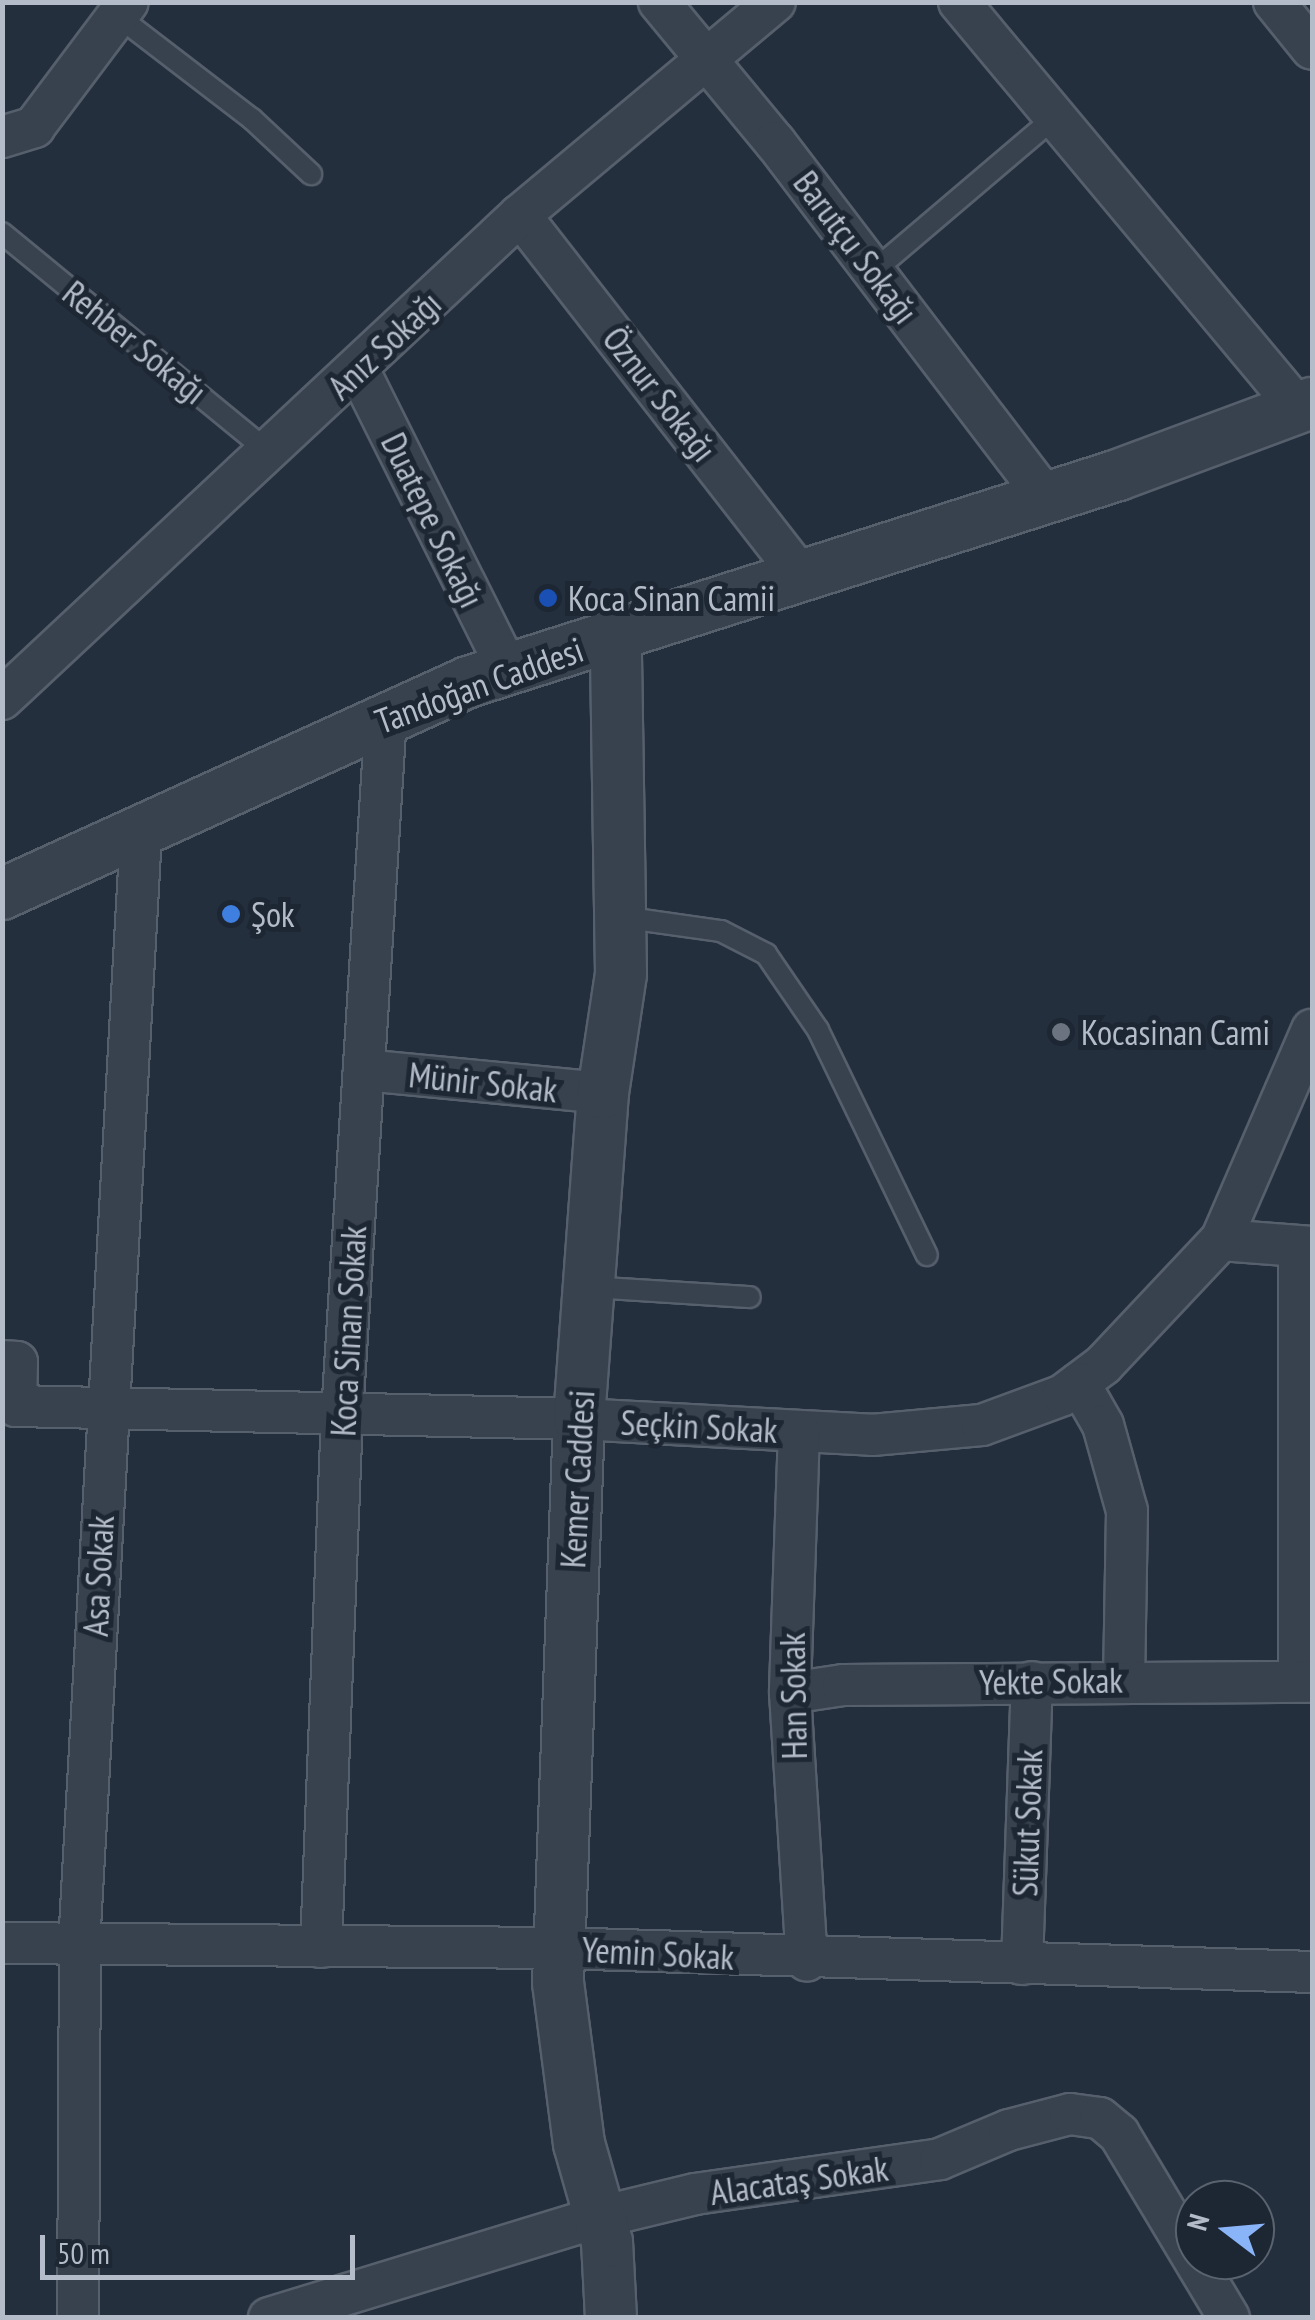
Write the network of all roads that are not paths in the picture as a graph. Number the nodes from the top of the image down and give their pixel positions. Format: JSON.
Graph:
{"nodes":[{"id":1,"x":659,"y":2,"type":"edge"},
{"id":2,"x":775,"y":2,"type":"edge"},
{"id":3,"x":959,"y":2,"type":"edge"},
{"id":4,"x":1274,"y":2,"type":"edge"},
{"id":5,"x":123,"y":10,"type":"edge"},
{"id":6,"x":1312,"y":49,"type":"edge"},
{"id":7,"x":706,"y":62,"type":"junction"},
{"id":8,"x":1055,"y":118,"type":"junction"},
{"id":9,"x":3,"y":138,"type":"edge"},
{"id":10,"x":311,"y":174,"type":"dead end"},
{"id":11,"x":520,"y":215,"type":"junction"},
{"id":12,"x":2,"y":233,"type":"edge"},
{"id":13,"x":874,"y":271,"type":"junction"},
{"id":14,"x":360,"y":371,"type":"junction"},
{"id":15,"x":1306,"y":406,"type":"edge"},
{"id":16,"x":268,"y":451,"type":"junction"},
{"id":17,"x":1046,"y":498,"type":"junction"},
{"id":18,"x":799,"y":574,"type":"junction"},
{"id":19,"x":616,"y":638,"type":"junction"},
{"id":20,"x":507,"y":668,"type":"junction"},
{"id":21,"x":2,"y":699,"type":"edge"},
{"id":22,"x":386,"y":716,"type":"junction"},
{"id":23,"x":141,"y":834,"type":"junction"},
{"id":24,"x":2,"y":894,"type":"edge"},
{"id":25,"x":620,"y":917,"type":"junction"},
{"id":26,"x":1312,"y":1030,"type":"edge"},
{"id":27,"x":364,"y":1070,"type":"junction"},
{"id":28,"x":603,"y":1093,"type":"junction"},
{"id":29,"x":1222,"y":1240,"type":"junction"},
{"id":30,"x":1306,"y":1248,"type":"edge"},
{"id":31,"x":927,"y":1255,"type":"dead end"},
{"id":32,"x":588,"y":1287,"type":"junction"},
{"id":33,"x":750,"y":1297,"type":"dead end"},
{"id":34,"x":2,"y":1361,"type":"edge"},
{"id":35,"x":1078,"y":1383,"type":"junction"},
{"id":36,"x":107,"y":1410,"type":"junction"},
{"id":37,"x":342,"y":1415,"type":"junction"},
{"id":38,"x":579,"y":1419,"type":"junction"},
{"id":39,"x":799,"y":1431,"type":"junction"},
{"id":40,"x":1307,"y":1472,"type":"edge"},
{"id":41,"x":1124,"y":1680,"type":"junction"},
{"id":42,"x":1306,"y":1681,"type":"edge"},
{"id":43,"x":1032,"y":1682,"type":"junction"},
{"id":44,"x":790,"y":1693,"type":"junction"},
{"id":45,"x":2,"y":1943,"type":"edge"},
{"id":46,"x":79,"y":1945,"type":"junction"},
{"id":47,"x":321,"y":1947,"type":"junction"},
{"id":48,"x":558,"y":1948,"type":"junction"},
{"id":49,"x":807,"y":1960,"type":"junction"},
{"id":50,"x":1022,"y":1964,"type":"junction"},
{"id":51,"x":1312,"y":1972,"type":"edge"},
{"id":52,"x":600,"y":2217,"type":"junction"},
{"id":53,"x":78,"y":2318,"type":"edge"},
{"id":54,"x":269,"y":2318,"type":"edge"},
{"id":55,"x":611,"y":2318,"type":"edge"},
{"id":56,"x":1228,"y":2318,"type":"edge"}],
"edges":[{"from":1,"to":7,"type":"street","name":"Barutçu Sokağı"},
{"from":2,"to":7,"type":"street","name":"Anız Sokağı"},
{"from":3,"to":8,"type":"street"},
{"from":4,"to":6,"type":"street"},
{"from":5,"to":9,"type":"street"},
{"from":5,"to":10,"type":"lane"},
{"from":7,"to":11,"type":"street","name":"Anız Sokağı"},
{"from":7,"to":13,"type":"street","name":"Barutçu Sokağı"},
{"from":8,"to":13,"type":"lane"},
{"from":8,"to":15,"type":"street"},
{"from":11,"to":14,"type":"street","name":"Anız Sokağı"},
{"from":11,"to":18,"type":"street","name":"Öznur Sokağı"},
{"from":12,"to":16,"type":"lane","name":"Rehber Sokağı"},
{"from":13,"to":17,"type":"street","name":"Barutçu Sokağı"},
{"from":14,"to":16,"type":"street","name":"Anız Sokağı"},
{"from":14,"to":20,"type":"street","name":"Duatepe Sokağı"},
{"from":15,"to":17,"type":"street","name":"Tandoğan Caddesi"},
{"from":16,"to":21,"type":"street","name":"Anız Sokağı"},
{"from":17,"to":18,"type":"street","name":"Tandoğan Caddesi"},
{"from":18,"to":19,"type":"street","name":"Tandoğan Caddesi"},
{"from":19,"to":20,"type":"street","name":"Tandoğan Caddesi"},
{"from":19,"to":25,"type":"street","name":"Kemer Caddesi"},
{"from":20,"to":22,"type":"street","name":"Tandoğan Caddesi"},
{"from":22,"to":23,"type":"street","name":"Tandoğan Caddesi"},
{"from":22,"to":27,"type":"street","name":"Koca Sinan Sokak"},
{"from":23,"to":24,"type":"street","name":"Tandoğan Caddesi"},
{"from":23,"to":36,"type":"street","name":"Asa Sokak"},
{"from":25,"to":28,"type":"street","name":"Kemer Caddesi"},
{"from":25,"to":31,"type":"lane"},
{"from":26,"to":29,"type":"street","name":"Seçkin Sokak"},
{"from":27,"to":28,"type":"street","name":"Münir Sokak"},
{"from":27,"to":37,"type":"street","name":"Koca Sinan Sokak"},
{"from":28,"to":32,"type":"street","name":"Kemer Caddesi"},
{"from":29,"to":30,"type":"street"},
{"from":29,"to":35,"type":"street","name":"Seçkin Sokak"},
{"from":30,"to":40,"type":"street"},
{"from":32,"to":33,"type":"lane"},
{"from":32,"to":38,"type":"street","name":"Kemer Caddesi"},
{"from":34,"to":36,"type":"street","name":"Seçkin Sokak"},
{"from":35,"to":39,"type":"street","name":"Seçkin Sokak"},
{"from":35,"to":41,"type":"street"},
{"from":36,"to":37,"type":"street","name":"Seçkin Sokak"},
{"from":36,"to":46,"type":"street","name":"Asa Sokak"},
{"from":37,"to":38,"type":"street","name":"Seçkin Sokak"},
{"from":37,"to":47,"type":"street","name":"Koca Sinan Sokak"},
{"from":38,"to":39,"type":"street","name":"Seçkin Sokak"},
{"from":38,"to":48,"type":"street","name":"Kemer Caddesi"},
{"from":39,"to":44,"type":"street","name":"Han Sokak"},
{"from":40,"to":42,"type":"street"},
{"from":41,"to":42,"type":"street","name":"Yekte Sokak"},
{"from":41,"to":43,"type":"street","name":"Yekte Sokak"},
{"from":43,"to":44,"type":"street","name":"Yekte Sokak"},
{"from":43,"to":50,"type":"street","name":"Sükut Sokak"},
{"from":44,"to":49,"type":"street","name":"Han Sokak"},
{"from":45,"to":46,"type":"street","name":"Yemin Sokak"},
{"from":46,"to":47,"type":"street","name":"Yemin Sokak"},
{"from":46,"to":53,"type":"street","name":"Asa Sokak"},
{"from":47,"to":48,"type":"street","name":"Yemin Sokak"},
{"from":48,"to":49,"type":"street","name":"Yemin Sokak"},
{"from":48,"to":52,"type":"street","name":"Kemer Caddesi"},
{"from":49,"to":50,"type":"street","name":"Yemin Sokak"},
{"from":50,"to":51,"type":"street","name":"Yemin Sokak"},
{"from":52,"to":54,"type":"street","name":"Alacataş Sokak"},
{"from":52,"to":55,"type":"street","name":"Kemer Caddesi"},
{"from":52,"to":56,"type":"street","name":"Alacataş Sokak"}]}
